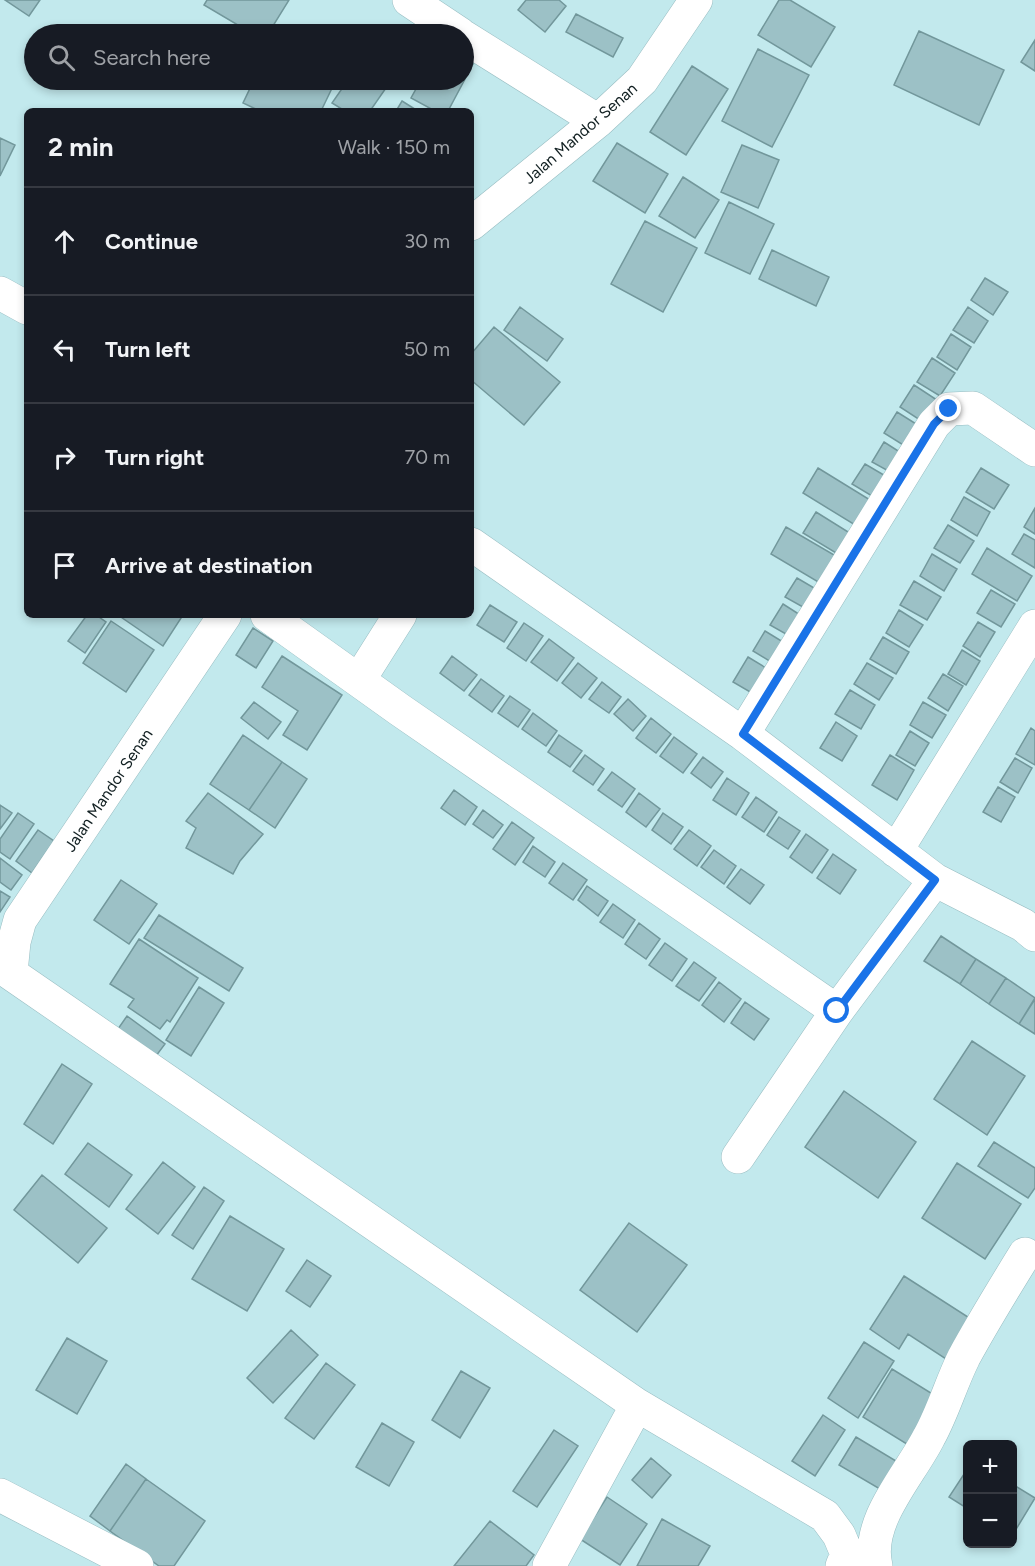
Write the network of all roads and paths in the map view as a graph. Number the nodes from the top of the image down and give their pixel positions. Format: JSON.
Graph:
{"nodes":[{"id":1,"x":409,"y":0,"type":"edge"},
{"id":2,"x":696,"y":0,"type":"edge"},
{"id":3,"x":445,"y":24,"type":"edge"},
{"id":4,"x":474,"y":43,"type":"edge"},
{"id":5,"x":598,"y":121,"type":"junction"},
{"id":6,"x":474,"y":222,"type":"edge"},
{"id":7,"x":0,"y":292,"type":"edge"},
{"id":8,"x":24,"y":306,"type":"edge"},
{"id":9,"x":1035,"y":450,"type":"edge"},
{"id":10,"x":474,"y":546,"type":"edge"},
{"id":11,"x":223,"y":618,"type":"edge"},
{"id":12,"x":271,"y":618,"type":"edge"},
{"id":13,"x":398,"y":618,"type":"edge"},
{"id":14,"x":1035,"y":626,"type":"edge"},
{"id":15,"x":359,"y":680,"type":"junction"},
{"id":16,"x":743,"y":734,"type":"junction"},
{"id":17,"x":896,"y":851,"type":"junction"},
{"id":18,"x":935,"y":880,"type":"junction"},
{"id":19,"x":1031,"y":922,"type":"edge"},
{"id":20,"x":6,"y":969,"type":"edge"},
{"id":21,"x":837,"y":1011,"type":"junction"},
{"id":22,"x":738,"y":1157,"type":"dead end"},
{"id":23,"x":1024,"y":1254,"type":"dead end"},
{"id":24,"x":637,"y":1405,"type":"junction"},
{"id":25,"x":0,"y":1495,"type":"edge"},
{"id":26,"x":859,"y":1563,"type":"edge"},
{"id":27,"x":137,"y":1566,"type":"edge"},
{"id":28,"x":549,"y":1566,"type":"edge"}],
"edges":[{"from":1,"to":3,"type":"street"},
{"from":2,"to":5,"type":"street","name":"Jalan Mandor Senan"},
{"from":4,"to":5,"type":"street"},
{"from":5,"to":6,"type":"street","name":"Jalan Mandor Senan"},
{"from":7,"to":8,"type":"street"},
{"from":9,"to":16,"type":"street"},
{"from":10,"to":16,"type":"street"},
{"from":11,"to":20,"type":"street","name":"Jalan Mandor Senan"},
{"from":12,"to":15,"type":"street"},
{"from":13,"to":15,"type":"street"},
{"from":14,"to":17,"type":"street"},
{"from":15,"to":21,"type":"street"},
{"from":16,"to":17,"type":"street"},
{"from":17,"to":18,"type":"street"},
{"from":18,"to":19,"type":"street"},
{"from":18,"to":21,"type":"street"},
{"from":20,"to":24,"type":"street"},
{"from":21,"to":22,"type":"street"},
{"from":23,"to":26,"type":"street"},
{"from":24,"to":26,"type":"street"},
{"from":24,"to":28,"type":"street"},
{"from":25,"to":27,"type":"street"}]}
